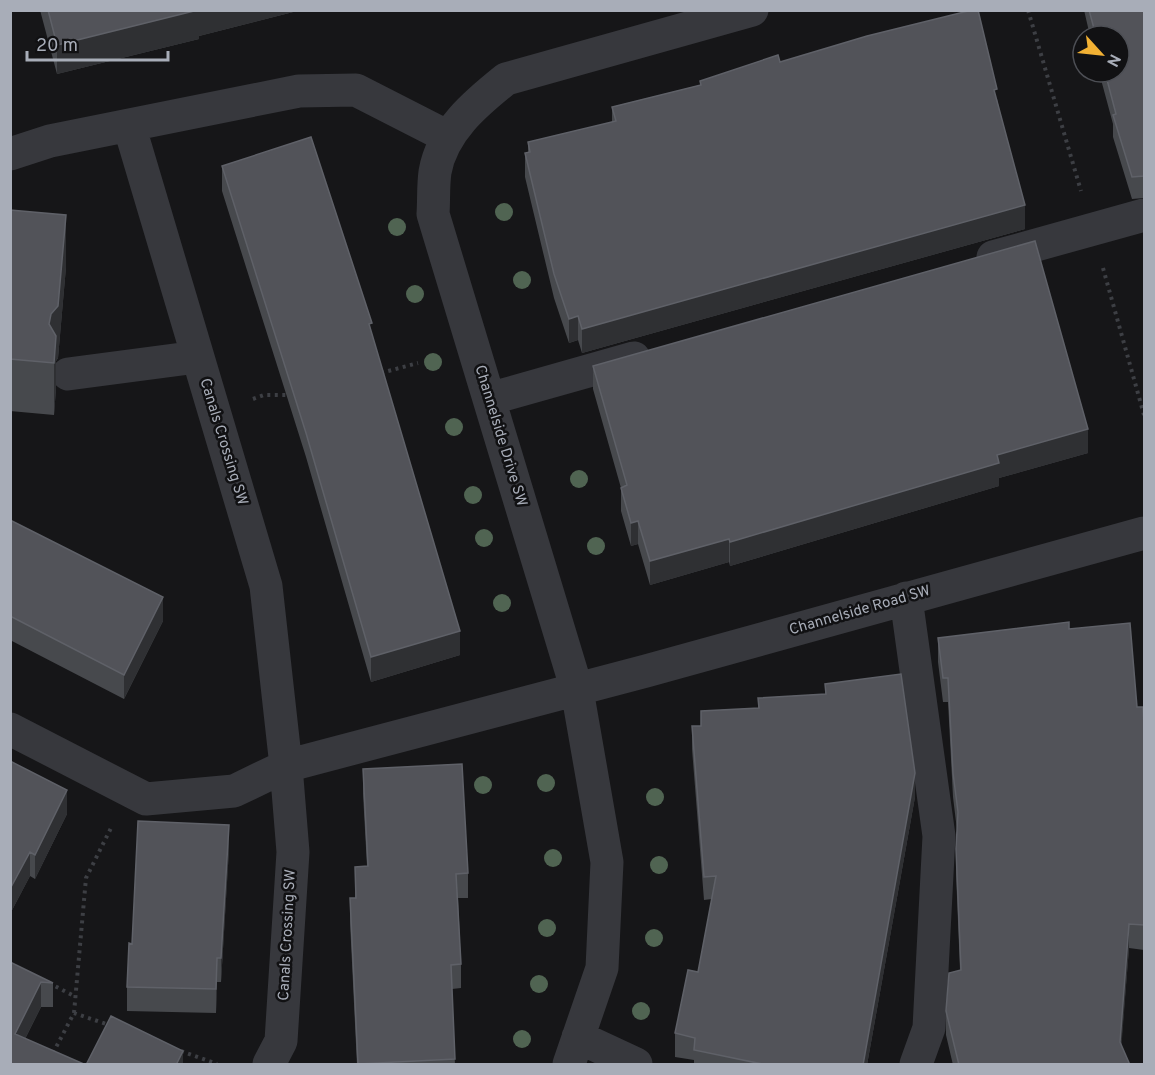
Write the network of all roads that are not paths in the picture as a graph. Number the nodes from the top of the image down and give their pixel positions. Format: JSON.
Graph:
{"nodes":[{"id":1,"x":752,"y":10,"type":"edge"},
{"id":2,"x":129,"y":125,"type":"junction"},
{"id":3,"x":448,"y":137,"type":"junction"},
{"id":4,"x":10,"y":154,"type":"edge"},
{"id":5,"x":1144,"y":215,"type":"edge"},
{"id":6,"x":968,"y":264,"type":"edge"},
{"id":7,"x":662,"y":350,"type":"edge"},
{"id":8,"x":197,"y":357,"type":"junction"},
{"id":9,"x":68,"y":374,"type":"dead end"},
{"id":10,"x":489,"y":399,"type":"junction"},
{"id":11,"x":1144,"y":533,"type":"edge"},
{"id":12,"x":906,"y":598,"type":"junction"},
{"id":13,"x":577,"y":690,"type":"junction"},
{"id":14,"x":10,"y":729,"type":"edge"},
{"id":15,"x":286,"y":766,"type":"junction"},
{"id":16,"x":573,"y":1051,"type":"edge"},
{"id":17,"x":269,"y":1065,"type":"edge"},
{"id":18,"x":636,"y":1065,"type":"edge"},
{"id":19,"x":916,"y":1065,"type":"edge"}],
"edges":[{"from":1,"to":3,"type":"street","name":"Channelside Drive SW"},
{"from":2,"to":3,"type":"street"},
{"from":2,"to":4,"type":"street"},
{"from":2,"to":8,"type":"street","name":"Canals Crossing SW"},
{"from":3,"to":10,"type":"street","name":"Channelside Drive SW"},
{"from":5,"to":6,"type":"street"},
{"from":7,"to":10,"type":"street"},
{"from":8,"to":9,"type":"street"},
{"from":8,"to":15,"type":"street","name":"Canals Crossing SW"},
{"from":10,"to":13,"type":"street","name":"Channelside Drive SW"},
{"from":11,"to":12,"type":"street","name":"Channelside Road SW"},
{"from":12,"to":13,"type":"street","name":"Channelside Road SW"},
{"from":12,"to":19,"type":"street"},
{"from":13,"to":15,"type":"street"},
{"from":13,"to":16,"type":"street","name":"Channelside Drive SW"},
{"from":14,"to":15,"type":"street"},
{"from":15,"to":17,"type":"street","name":"Canals Crossing SW"},
{"from":16,"to":18,"type":"street"}]}
